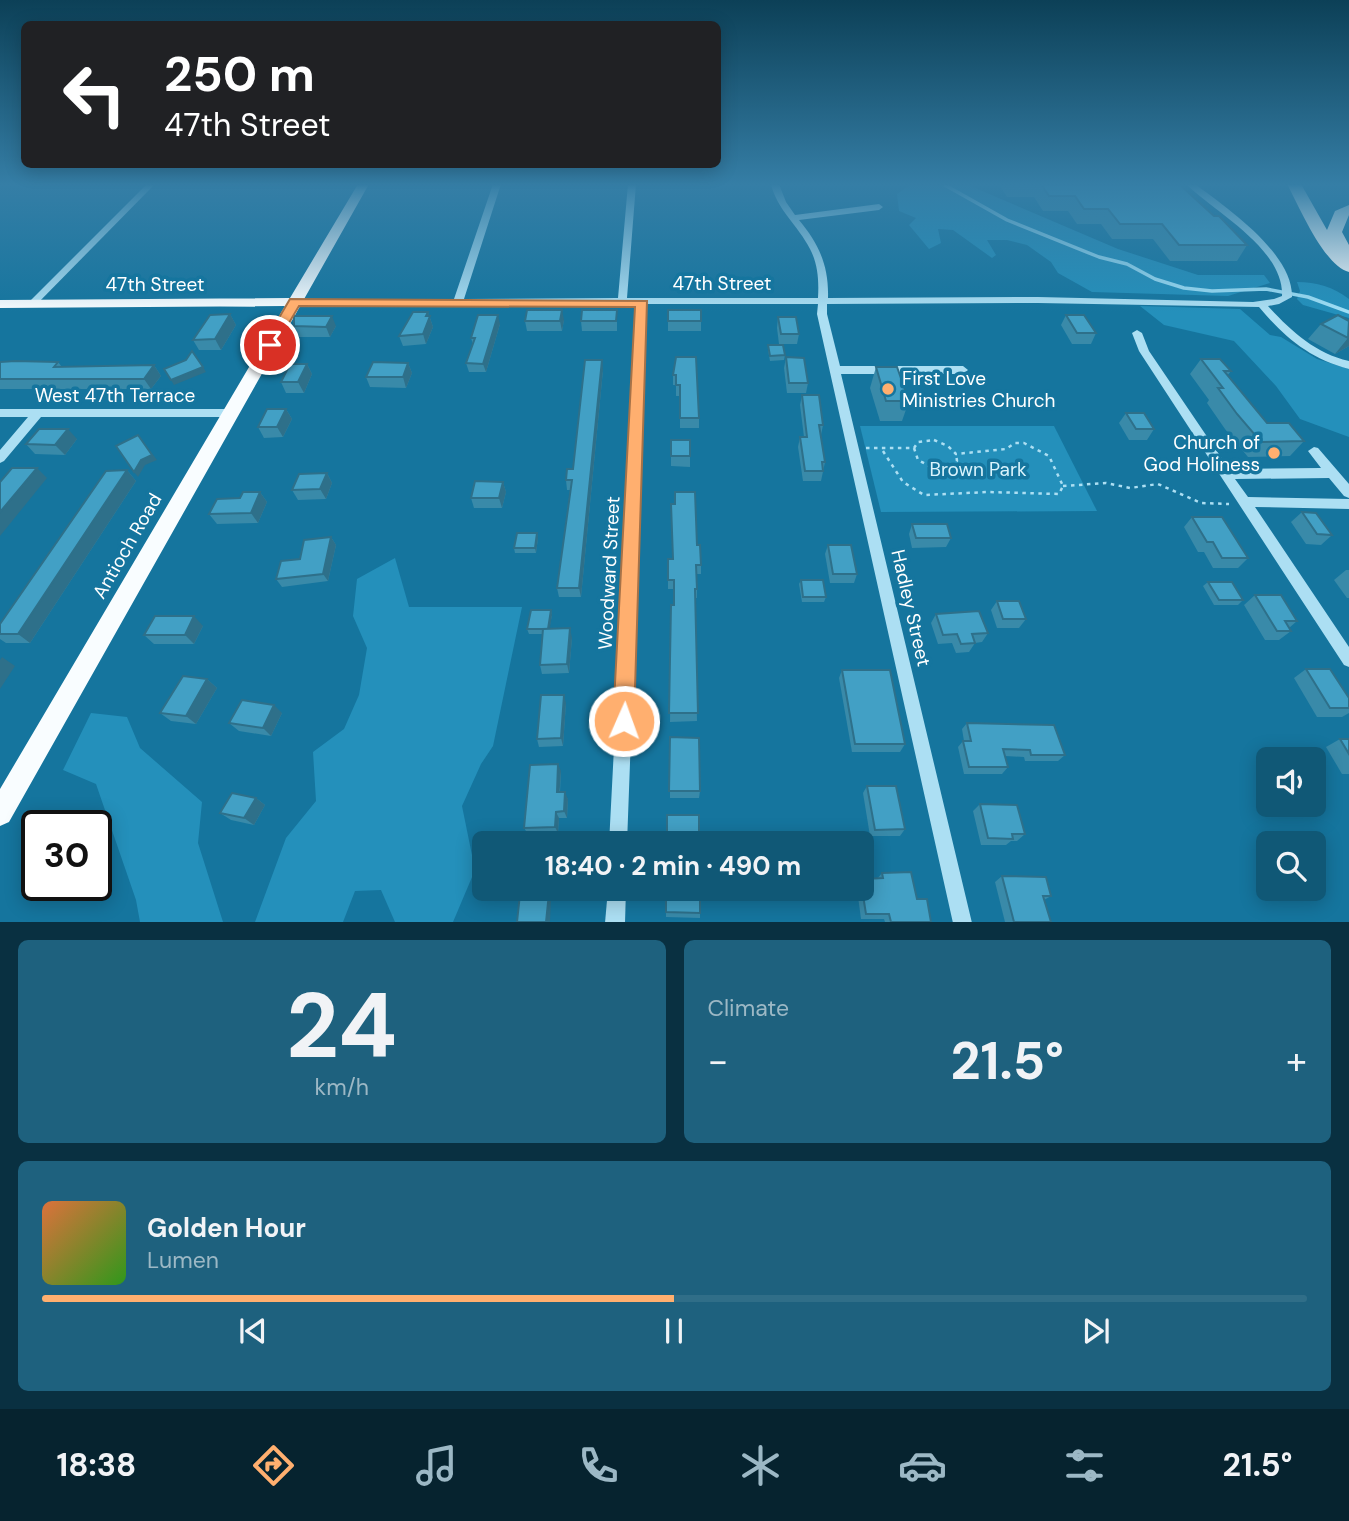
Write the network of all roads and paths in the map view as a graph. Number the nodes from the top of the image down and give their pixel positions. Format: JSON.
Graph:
{"nodes":[{"id":1,"x":108,"y":227,"type":"edge"},
{"id":2,"x":338,"y":227,"type":"edge"},
{"id":3,"x":483,"y":227,"type":"edge"},
{"id":4,"x":628,"y":227,"type":"edge"},
{"id":5,"x":799,"y":227,"type":"edge"},
{"id":6,"x":1241,"y":227,"type":"edge"},
{"id":7,"x":1318,"y":227,"type":"edge"},
{"id":8,"x":1336,"y":227,"type":"edge"},
{"id":9,"x":1349,"y":255,"type":"edge"},
{"id":10,"x":1349,"y":267,"type":"edge"},
{"id":11,"x":295,"y":302,"type":"junction"},
{"id":12,"x":823,"y":303,"type":"junction"},
{"id":13,"x":0,"y":304,"type":"edge"},
{"id":14,"x":32,"y":304,"type":"junction"},
{"id":15,"x":457,"y":304,"type":"junction"},
{"id":16,"x":622,"y":304,"type":"junction"},
{"id":17,"x":642,"y":304,"type":"junction"},
{"id":18,"x":1261,"y":304,"type":"junction"},
{"id":19,"x":1137,"y":332,"type":"dead end"},
{"id":20,"x":1349,"y":365,"type":"edge"},
{"id":21,"x":835,"y":370,"type":"junction"},
{"id":22,"x":963,"y":370,"type":"dead end"},
{"id":23,"x":0,"y":413,"type":"edge"},
{"id":24,"x":38,"y":413,"type":"junction"},
{"id":25,"x":230,"y":413,"type":"junction"},
{"id":26,"x":863,"y":448,"type":"dead end"},
{"id":27,"x":881,"y":448,"type":"junction"},
{"id":28,"x":914,"y":448,"type":"junction"},
{"id":29,"x":1314,"y":451,"type":"dead end"},
{"id":30,"x":956,"y":454,"type":"junction"},
{"id":31,"x":0,"y":458,"type":"edge"},
{"id":32,"x":1332,"y":473,"type":"junction"},
{"id":33,"x":1225,"y":474,"type":"junction"},
{"id":34,"x":1063,"y":486,"type":"junction"},
{"id":35,"x":1349,"y":493,"type":"edge"},
{"id":36,"x":1244,"y":503,"type":"junction"},
{"id":37,"x":1349,"y":504,"type":"edge"},
{"id":38,"x":1349,"y":660,"type":"edge"},
{"id":39,"x":0,"y":813,"type":"edge"},
{"id":40,"x":619,"y":831,"type":"edge"},
{"id":41,"x":616,"y":901,"type":"edge"},
{"id":42,"x":615,"y":922,"type":"edge"},
{"id":43,"x":963,"y":922,"type":"edge"}],
"edges":[{"from":1,"to":14,"type":"street"},
{"from":2,"to":11,"type":"main road","name":"Antioch Road"},
{"from":3,"to":15,"type":"street"},
{"from":4,"to":16,"type":"street"},
{"from":5,"to":12,"type":"street","name":"Hadley Street"},
{"from":6,"to":18,"type":"street","name":"47th Street"},
{"from":7,"to":10,"type":"highway"},
{"from":8,"to":9,"type":"highway"},
{"from":11,"to":14,"type":"main road","name":"47th Street"},
{"from":11,"to":15,"type":"street","name":"47th Street"},
{"from":11,"to":25,"type":"main road","name":"Antioch Road"},
{"from":12,"to":17,"type":"street","name":"47th Street"},
{"from":12,"to":18,"type":"street","name":"47th Street"},
{"from":12,"to":21,"type":"street","name":"Hadley Street"},
{"from":13,"to":14,"type":"main road","name":"47th Street"},
{"from":15,"to":16,"type":"street","name":"47th Street"},
{"from":16,"to":17,"type":"street","name":"47th Street"},
{"from":17,"to":40,"type":"street","name":"Woodward Street"},
{"from":18,"to":20,"type":"street"},
{"from":19,"to":33,"type":"street"},
{"from":21,"to":22,"type":"street"},
{"from":21,"to":43,"type":"street","name":"Hadley Street"},
{"from":23,"to":24,"type":"street","name":"West 47th Terrace"},
{"from":24,"to":25,"type":"street","name":"West 47th Terrace"},
{"from":24,"to":31,"type":"street"},
{"from":25,"to":39,"type":"main road","name":"Antioch Road"},
{"from":26,"to":27,"type":"path"},
{"from":27,"to":28,"type":"path"},
{"from":27,"to":34,"type":"path"},
{"from":28,"to":30,"type":"path"},
{"from":28,"to":30,"type":"path"},
{"from":29,"to":32,"type":"street"},
{"from":30,"to":34,"type":"path"},
{"from":32,"to":33,"type":"street"},
{"from":32,"to":35,"type":"street"},
{"from":33,"to":36,"type":"street"},
{"from":34,"to":36,"type":"path"},
{"from":36,"to":37,"type":"street"},
{"from":36,"to":38,"type":"street"},
{"from":41,"to":42,"type":"street"}]}
